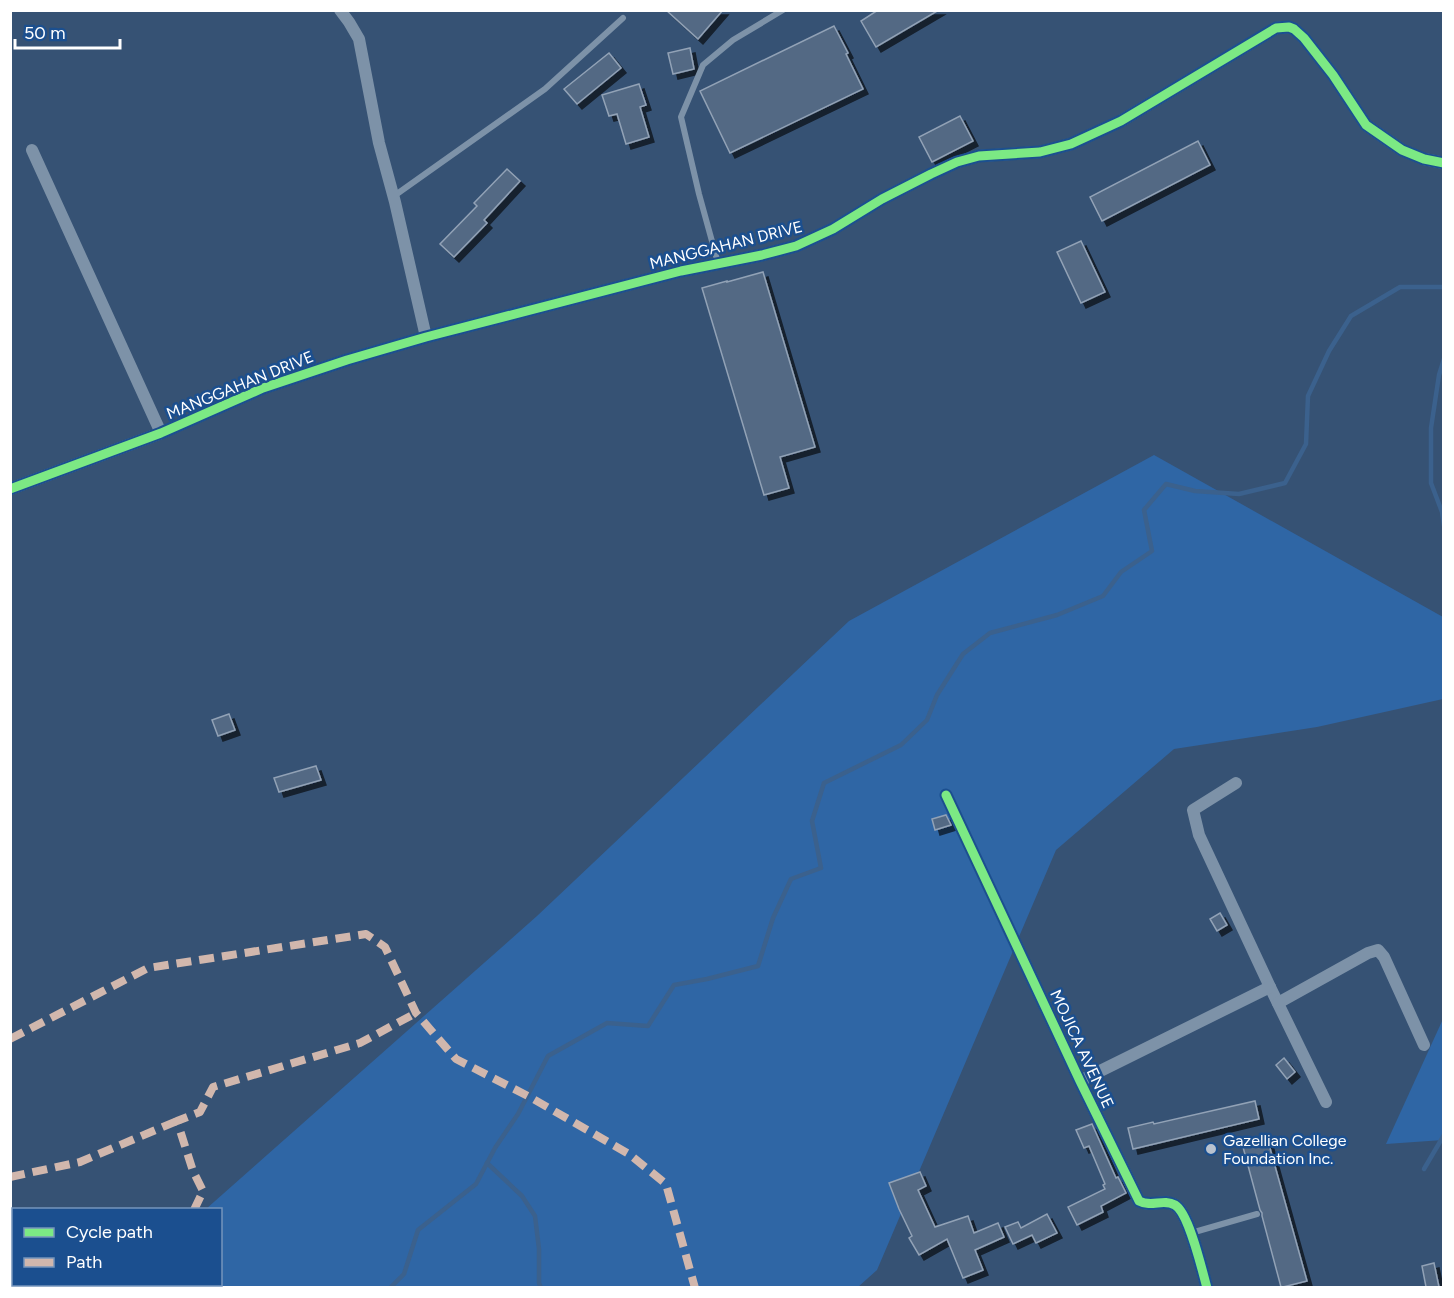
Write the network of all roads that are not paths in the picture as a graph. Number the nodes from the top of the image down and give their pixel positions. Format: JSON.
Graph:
{"nodes":[{"id":1,"x":340,"y":10,"type":"edge"},
{"id":2,"x":783,"y":10,"type":"edge"},
{"id":3,"x":623,"y":18,"type":"dead end"},
{"id":4,"x":32,"y":150,"type":"dead end"},
{"id":5,"x":1443,"y":163,"type":"edge"},
{"id":6,"x":394,"y":196,"type":"junction"},
{"id":7,"x":718,"y":263,"type":"junction"},
{"id":8,"x":426,"y":336,"type":"junction"},
{"id":9,"x":161,"y":433,"type":"junction"},
{"id":10,"x":10,"y":489,"type":"edge"},
{"id":11,"x":1236,"y":783,"type":"dead end"},
{"id":12,"x":946,"y":795,"type":"dead end"},
{"id":13,"x":1270,"y":987,"type":"junction"},
{"id":14,"x":1278,"y":1003,"type":"junction"},
{"id":15,"x":1424,"y":1045,"type":"dead end"},
{"id":16,"x":1080,"y":1081,"type":"junction"},
{"id":17,"x":1326,"y":1102,"type":"dead end"},
{"id":18,"x":1257,"y":1214,"type":"dead end"},
{"id":19,"x":1191,"y":1233,"type":"junction"},
{"id":20,"x":1207,"y":1287,"type":"edge"}],
"edges":[{"from":1,"to":6,"type":"street"},
{"from":2,"to":7,"type":"lane"},
{"from":3,"to":6,"type":"lane"},
{"from":4,"to":9,"type":"street"},
{"from":5,"to":7,"type":"street","name":"MANGGAHAN DRIVE"},
{"from":6,"to":8,"type":"street"},
{"from":7,"to":8,"type":"street","name":"MANGGAHAN DRIVE"},
{"from":8,"to":9,"type":"street","name":"MANGGAHAN DRIVE"},
{"from":9,"to":10,"type":"street","name":"MANGGAHAN DRIVE"},
{"from":11,"to":13,"type":"street"},
{"from":12,"to":16,"type":"street","name":"MOJICA AVENUE"},
{"from":13,"to":14,"type":"street"},
{"from":13,"to":16,"type":"street"},
{"from":14,"to":15,"type":"street"},
{"from":14,"to":17,"type":"street"},
{"from":16,"to":19,"type":"street","name":"MOJICA AVENUE"},
{"from":18,"to":19,"type":"lane"},
{"from":19,"to":20,"type":"street","name":"MOJICA AVENUE"}]}
